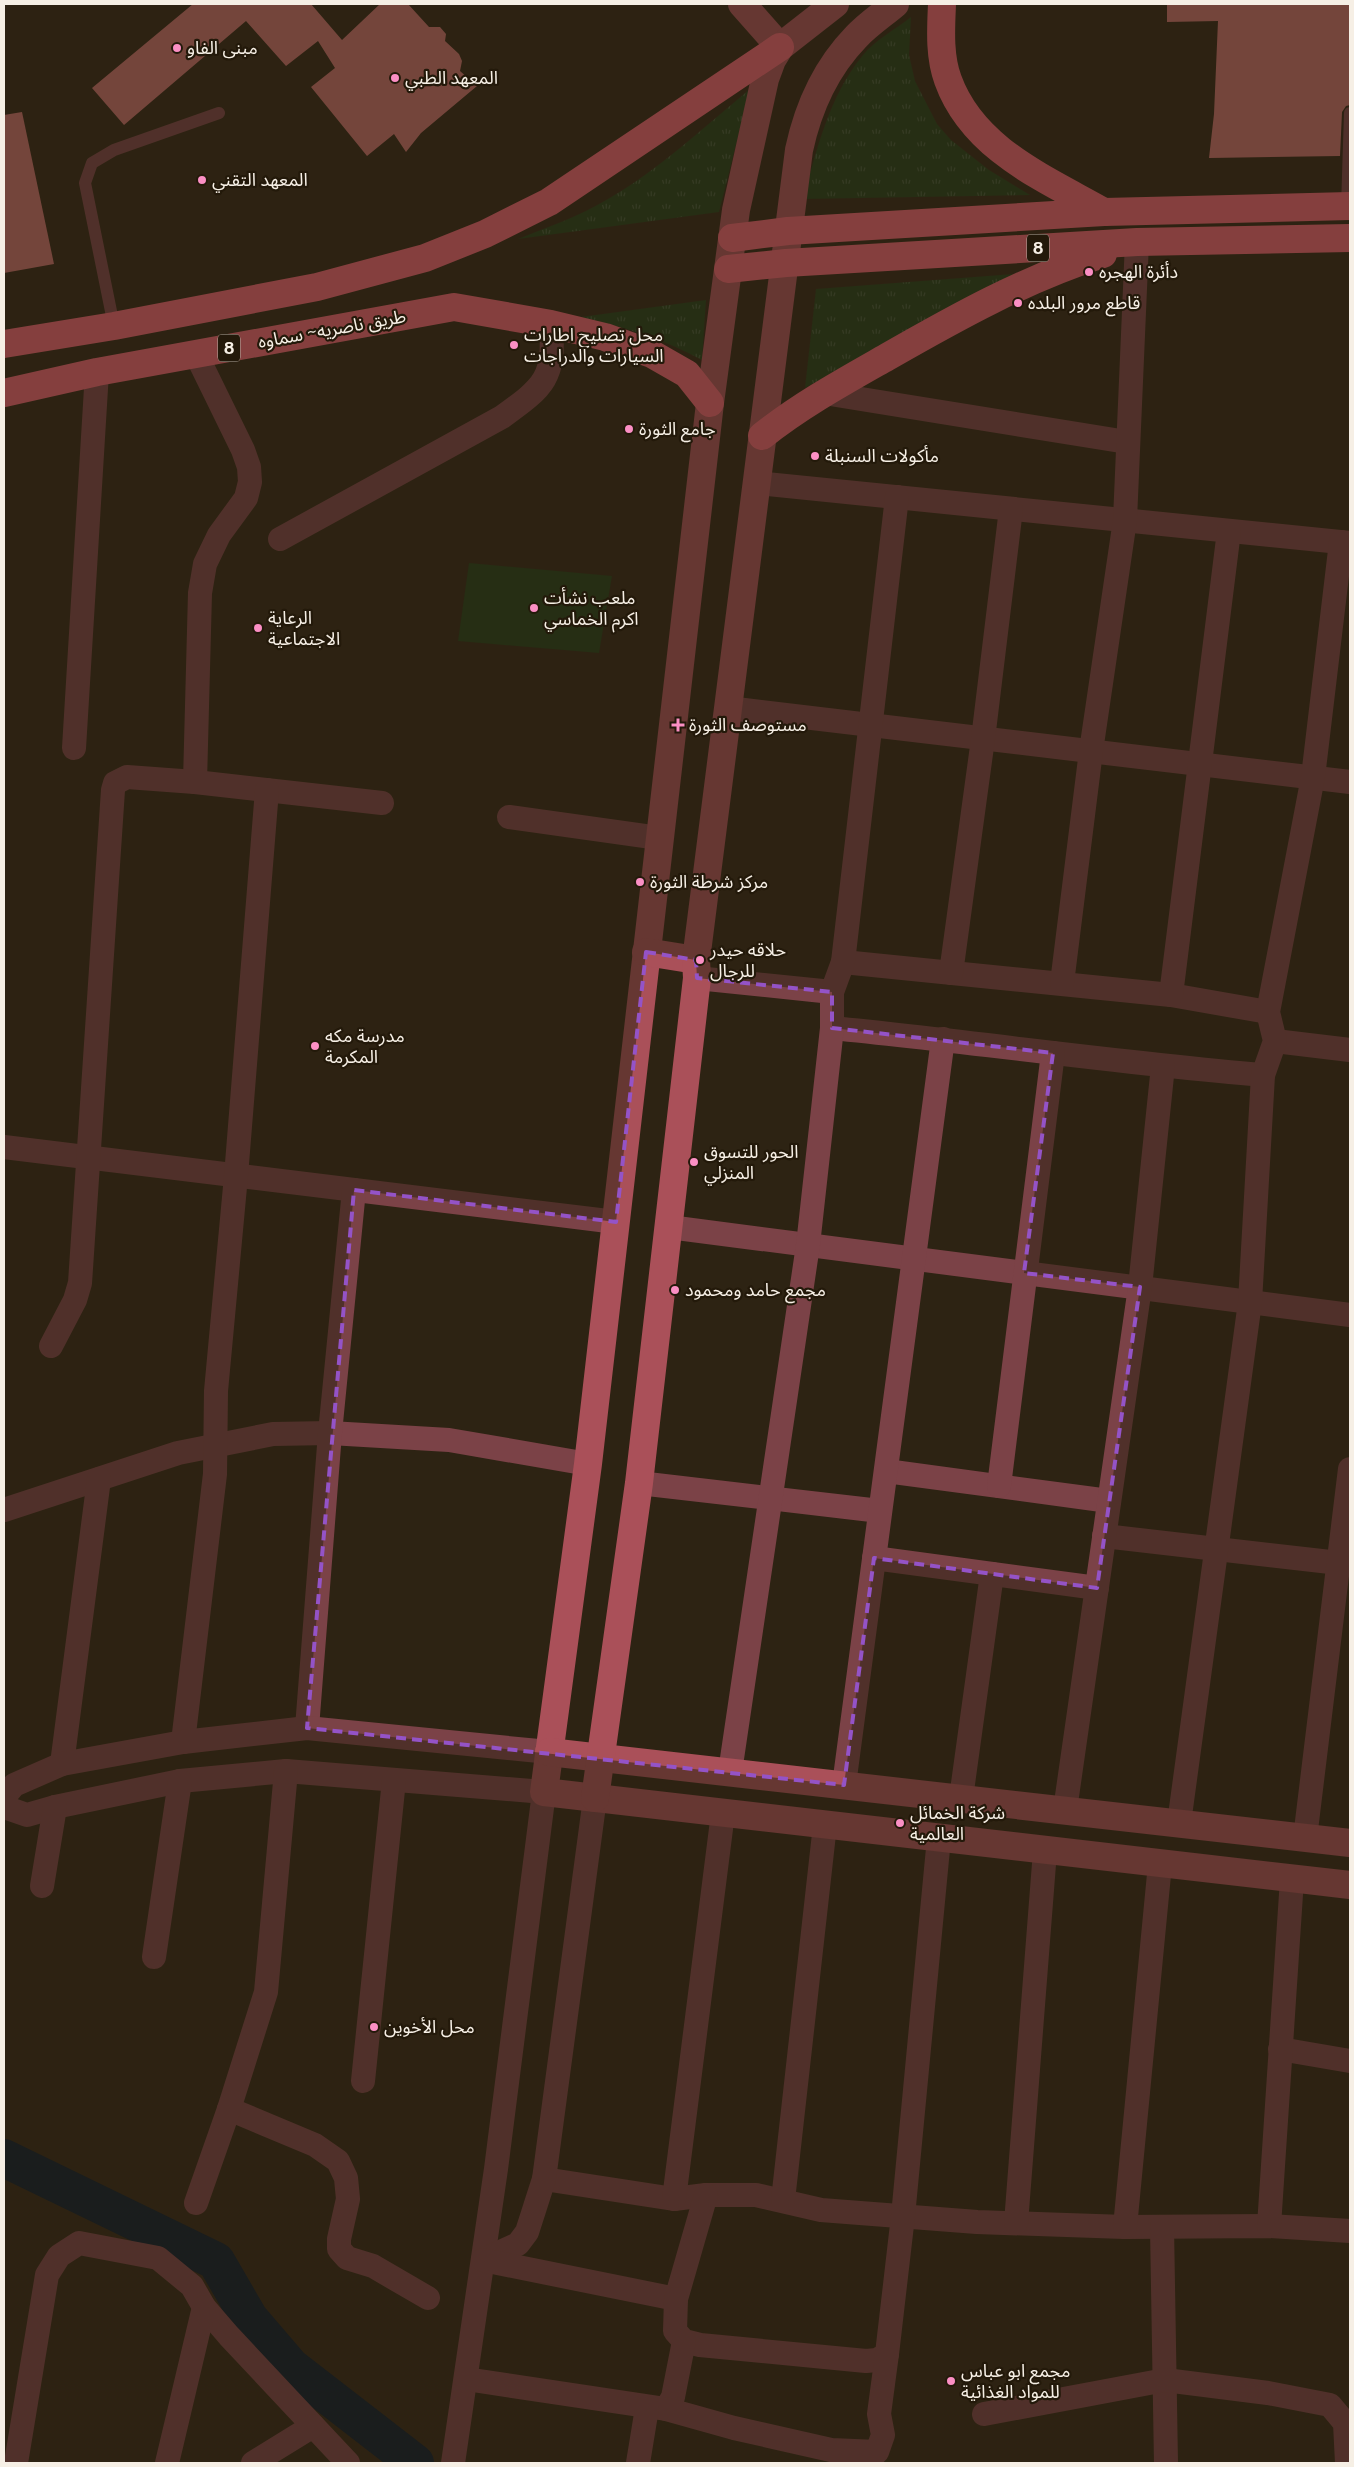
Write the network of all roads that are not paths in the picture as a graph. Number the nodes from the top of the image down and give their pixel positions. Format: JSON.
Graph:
{"nodes":[{"id":1,"x":742,"y":4,"type":"edge"},
{"id":2,"x":835,"y":4,"type":"edge"},
{"id":3,"x":895,"y":4,"type":"edge"},
{"id":4,"x":942,"y":4,"type":"edge"},
{"id":5,"x":780,"y":47,"type":"junction"},
{"id":6,"x":219,"y":113,"type":"dead end"},
{"id":7,"x":1350,"y":113,"type":"edge"},
{"id":8,"x":1349,"y":206,"type":"edge"},
{"id":9,"x":1104,"y":212,"type":"junction"},
{"id":10,"x":788,"y":231,"type":"junction"},
{"id":11,"x":732,"y":238,"type":"junction"},
{"id":12,"x":1350,"y":238,"type":"edge"},
{"id":13,"x":1137,"y":242,"type":"junction"},
{"id":14,"x":786,"y":262,"type":"junction"},
{"id":15,"x":728,"y":269,"type":"junction"},
{"id":16,"x":551,"y":324,"type":"junction"},
{"id":17,"x":114,"y":326,"type":"junction"},
{"id":18,"x":4,"y":344,"type":"edge"},
{"id":19,"x":196,"y":354,"type":"junction"},
{"id":20,"x":97,"y":372,"type":"junction"},
{"id":21,"x":4,"y":393,"type":"edge"},
{"id":22,"x":824,"y":393,"type":"junction"},
{"id":23,"x":710,"y":403,"type":"junction"},
{"id":24,"x":762,"y":436,"type":"junction"},
{"id":25,"x":1127,"y":442,"type":"junction"},
{"id":26,"x":757,"y":483,"type":"junction"},
{"id":27,"x":897,"y":498,"type":"junction"},
{"id":28,"x":1011,"y":509,"type":"junction"},
{"id":29,"x":1125,"y":520,"type":"junction"},
{"id":30,"x":1229,"y":531,"type":"junction"},
{"id":31,"x":280,"y":539,"type":"dead end"},
{"id":32,"x":1346,"y":543,"type":"edge"},
{"id":33,"x":728,"y":708,"type":"junction"},
{"id":34,"x":870,"y":725,"type":"junction"},
{"id":35,"x":983,"y":739,"type":"junction"},
{"id":36,"x":74,"y":748,"type":"dead end"},
{"id":37,"x":1091,"y":751,"type":"junction"},
{"id":38,"x":1201,"y":764,"type":"junction"},
{"id":39,"x":1313,"y":777,"type":"junction"},
{"id":40,"x":195,"y":782,"type":"junction"},
{"id":41,"x":1350,"y":782,"type":"edge"},
{"id":42,"x":267,"y":790,"type":"junction"},
{"id":43,"x":382,"y":803,"type":"dead end"},
{"id":44,"x":509,"y":817,"type":"dead end"},
{"id":45,"x":659,"y":838,"type":"junction"},
{"id":46,"x":646,"y":952,"type":"junction"},
{"id":47,"x":842,"y":962,"type":"junction"},
{"id":48,"x":696,"y":969,"type":"junction"},
{"id":49,"x":951,"y":974,"type":"junction"},
{"id":50,"x":1062,"y":984,"type":"junction"},
{"id":51,"x":832,"y":992,"type":"junction"},
{"id":52,"x":1171,"y":995,"type":"junction"},
{"id":53,"x":1268,"y":1012,"type":"junction"},
{"id":54,"x":832,"y":1028,"type":"junction"},
{"id":55,"x":943,"y":1039,"type":"junction"},
{"id":56,"x":1275,"y":1041,"type":"junction"},
{"id":57,"x":1350,"y":1050,"type":"edge"},
{"id":58,"x":1053,"y":1053,"type":"junction"},
{"id":59,"x":1163,"y":1066,"type":"junction"},
{"id":60,"x":1263,"y":1074,"type":"junction"},
{"id":61,"x":4,"y":1148,"type":"edge"},
{"id":62,"x":89,"y":1156,"type":"junction"},
{"id":63,"x":236,"y":1176,"type":"junction"},
{"id":64,"x":354,"y":1190,"type":"junction"},
{"id":65,"x":616,"y":1222,"type":"junction"},
{"id":66,"x":669,"y":1227,"type":"junction"},
{"id":67,"x":808,"y":1245,"type":"junction"},
{"id":68,"x":914,"y":1258,"type":"junction"},
{"id":69,"x":1024,"y":1273,"type":"junction"},
{"id":70,"x":1140,"y":1288,"type":"junction"},
{"id":71,"x":1250,"y":1302,"type":"junction"},
{"id":72,"x":1350,"y":1315,"type":"edge"},
{"id":73,"x":51,"y":1346,"type":"dead end"},
{"id":74,"x":330,"y":1433,"type":"junction"},
{"id":75,"x":216,"y":1444,"type":"junction"},
{"id":76,"x":588,"y":1464,"type":"junction"},
{"id":77,"x":1350,"y":1469,"type":"edge"},
{"id":78,"x":886,"y":1471,"type":"junction"},
{"id":79,"x":99,"y":1479,"type":"junction"},
{"id":80,"x":639,"y":1483,"type":"junction"},
{"id":81,"x":999,"y":1486,"type":"junction"},
{"id":82,"x":771,"y":1499,"type":"junction"},
{"id":83,"x":1110,"y":1501,"type":"junction"},
{"id":84,"x":4,"y":1510,"type":"edge"},
{"id":85,"x":880,"y":1511,"type":"junction"},
{"id":86,"x":1104,"y":1536,"type":"junction"},
{"id":87,"x":1216,"y":1549,"type":"junction"},
{"id":88,"x":874,"y":1558,"type":"junction"},
{"id":89,"x":1339,"y":1563,"type":"junction"},
{"id":90,"x":992,"y":1574,"type":"junction"},
{"id":91,"x":1097,"y":1588,"type":"junction"},
{"id":92,"x":307,"y":1728,"type":"junction"},
{"id":93,"x":183,"y":1742,"type":"junction"},
{"id":94,"x":549,"y":1752,"type":"junction"},
{"id":95,"x":600,"y":1756,"type":"junction"},
{"id":96,"x":62,"y":1764,"type":"junction"},
{"id":97,"x":286,"y":1771,"type":"junction"},
{"id":98,"x":730,"y":1772,"type":"junction"},
{"id":99,"x":394,"y":1780,"type":"junction"},
{"id":100,"x":180,"y":1781,"type":"junction"},
{"id":101,"x":844,"y":1785,"type":"junction"},
{"id":102,"x":544,"y":1792,"type":"junction"},
{"id":103,"x":4,"y":1797,"type":"edge"},
{"id":104,"x":595,"y":1798,"type":"junction"},
{"id":105,"x":961,"y":1798,"type":"junction"},
{"id":106,"x":4,"y":1807,"type":"edge"},
{"id":107,"x":55,"y":1807,"type":"junction"},
{"id":108,"x":1065,"y":1810,"type":"junction"},
{"id":109,"x":723,"y":1814,"type":"junction"},
{"id":110,"x":1179,"y":1823,"type":"junction"},
{"id":111,"x":825,"y":1825,"type":"junction"},
{"id":112,"x":939,"y":1838,"type":"junction"},
{"id":113,"x":1305,"y":1838,"type":"junction"},
{"id":114,"x":1350,"y":1843,"type":"edge"},
{"id":115,"x":1045,"y":1851,"type":"junction"},
{"id":116,"x":1160,"y":1864,"type":"junction"},
{"id":117,"x":1292,"y":1879,"type":"junction"},
{"id":118,"x":42,"y":1886,"type":"dead end"},
{"id":119,"x":1350,"y":1886,"type":"edge"},
{"id":120,"x":154,"y":1957,"type":"dead end"},
{"id":121,"x":1280,"y":2049,"type":"junction"},
{"id":122,"x":1350,"y":2061,"type":"edge"},
{"id":123,"x":363,"y":2081,"type":"dead end"},
{"id":124,"x":229,"y":2109,"type":"junction"},
{"id":125,"x":544,"y":2180,"type":"junction"},
{"id":126,"x":706,"y":2196,"type":"junction"},
{"id":127,"x":674,"y":2199,"type":"junction"},
{"id":128,"x":783,"y":2200,"type":"junction"},
{"id":129,"x":196,"y":2203,"type":"dead end"},
{"id":130,"x":903,"y":2216,"type":"junction"},
{"id":131,"x":1016,"y":2224,"type":"junction"},
{"id":132,"x":1269,"y":2226,"type":"junction"},
{"id":133,"x":1125,"y":2227,"type":"junction"},
{"id":134,"x":1162,"y":2227,"type":"junction"},
{"id":135,"x":1350,"y":2231,"type":"edge"},
{"id":136,"x":483,"y":2260,"type":"junction"},
{"id":137,"x":428,"y":2298,"type":"dead end"},
{"id":138,"x":676,"y":2299,"type":"junction"},
{"id":139,"x":204,"y":2307,"type":"junction"},
{"id":140,"x":684,"y":2341,"type":"junction"},
{"id":141,"x":887,"y":2354,"type":"junction"},
{"id":142,"x":466,"y":2379,"type":"junction"},
{"id":143,"x":1165,"y":2380,"type":"junction"},
{"id":144,"x":656,"y":2408,"type":"junction"},
{"id":145,"x":984,"y":2414,"type":"dead end"},
{"id":146,"x":313,"y":2426,"type":"junction"},
{"id":147,"x":881,"y":2458,"type":"edge"},
{"id":148,"x":16,"y":2463,"type":"edge"},
{"id":149,"x":167,"y":2463,"type":"edge"},
{"id":150,"x":253,"y":2463,"type":"edge"},
{"id":151,"x":348,"y":2463,"type":"edge"},
{"id":152,"x":453,"y":2463,"type":"edge"},
{"id":153,"x":638,"y":2463,"type":"edge"},
{"id":154,"x":1166,"y":2463,"type":"edge"},
{"id":155,"x":1347,"y":2463,"type":"edge"}],
"edges":[{"from":1,"to":5,"type":"street"},
{"from":2,"to":5,"type":"street"},
{"from":3,"to":10,"type":"street"},
{"from":4,"to":9,"type":"highway"},
{"from":5,"to":11,"type":"street"},
{"from":5,"to":17,"type":"highway"},
{"from":6,"to":17,"type":"lane"},
{"from":7,"to":8,"type":"lane"},
{"from":8,"to":9,"type":"highway","number":"8"},
{"from":9,"to":10,"type":"highway","number":"8"},
{"from":10,"to":11,"type":"highway","number":"8"},
{"from":10,"to":14,"type":"street"},
{"from":11,"to":15,"type":"street"},
{"from":12,"to":13,"type":"highway","number":"8"},
{"from":13,"to":14,"type":"highway","number":"8"},
{"from":13,"to":22,"type":"highway"},
{"from":13,"to":25,"type":"street"},
{"from":14,"to":15,"type":"highway","number":"8"},
{"from":14,"to":24,"type":"street"},
{"from":15,"to":23,"type":"street"},
{"from":16,"to":19,"type":"highway","name":"طريق ناصريه~ سماوه","number":"8"},
{"from":16,"to":23,"type":"highway"},
{"from":16,"to":31,"type":"street"},
{"from":17,"to":18,"type":"highway"},
{"from":19,"to":20,"type":"highway","name":"طريق ناصريه~ سماوه","number":"8"},
{"from":19,"to":40,"type":"street"},
{"from":20,"to":21,"type":"highway","name":"طريق ناصريه~ سماوه","number":"8"},
{"from":20,"to":36,"type":"street"},
{"from":22,"to":24,"type":"highway"},
{"from":22,"to":25,"type":"street"},
{"from":23,"to":45,"type":"street"},
{"from":24,"to":26,"type":"street"},
{"from":25,"to":29,"type":"street"},
{"from":26,"to":27,"type":"street"},
{"from":26,"to":33,"type":"street"},
{"from":27,"to":28,"type":"street"},
{"from":27,"to":34,"type":"street"},
{"from":28,"to":29,"type":"street"},
{"from":28,"to":35,"type":"street"},
{"from":29,"to":30,"type":"street"},
{"from":29,"to":37,"type":"street"},
{"from":30,"to":32,"type":"street"},
{"from":30,"to":38,"type":"street"},
{"from":32,"to":39,"type":"street"},
{"from":33,"to":34,"type":"street"},
{"from":33,"to":48,"type":"street"},
{"from":34,"to":35,"type":"street"},
{"from":34,"to":47,"type":"street"},
{"from":35,"to":37,"type":"street"},
{"from":35,"to":49,"type":"street"},
{"from":37,"to":38,"type":"street"},
{"from":37,"to":50,"type":"street"},
{"from":38,"to":39,"type":"street"},
{"from":38,"to":52,"type":"street"},
{"from":39,"to":41,"type":"street"},
{"from":39,"to":53,"type":"street"},
{"from":40,"to":42,"type":"street"},
{"from":40,"to":62,"type":"street"},
{"from":42,"to":43,"type":"street"},
{"from":42,"to":63,"type":"street"},
{"from":44,"to":45,"type":"street"},
{"from":45,"to":46,"type":"street"},
{"from":46,"to":48,"type":"street"},
{"from":46,"to":65,"type":"street"},
{"from":47,"to":49,"type":"street"},
{"from":47,"to":51,"type":"street"},
{"from":48,"to":51,"type":"street"},
{"from":48,"to":66,"type":"street"},
{"from":49,"to":50,"type":"street"},
{"from":50,"to":52,"type":"street"},
{"from":51,"to":54,"type":"street"},
{"from":52,"to":53,"type":"street"},
{"from":53,"to":56,"type":"street"},
{"from":54,"to":55,"type":"street"},
{"from":54,"to":67,"type":"street"},
{"from":55,"to":58,"type":"street"},
{"from":55,"to":68,"type":"street"},
{"from":56,"to":57,"type":"street"},
{"from":56,"to":60,"type":"street"},
{"from":58,"to":59,"type":"street"},
{"from":58,"to":69,"type":"street"},
{"from":59,"to":60,"type":"street"},
{"from":59,"to":70,"type":"street"},
{"from":60,"to":71,"type":"street"},
{"from":61,"to":62,"type":"street"},
{"from":62,"to":63,"type":"street"},
{"from":62,"to":73,"type":"street"},
{"from":63,"to":64,"type":"street"},
{"from":63,"to":75,"type":"street"},
{"from":64,"to":65,"type":"street"},
{"from":64,"to":74,"type":"street"},
{"from":65,"to":76,"type":"street"},
{"from":66,"to":67,"type":"street"},
{"from":66,"to":80,"type":"street"},
{"from":67,"to":68,"type":"street"},
{"from":67,"to":82,"type":"street"},
{"from":68,"to":69,"type":"street"},
{"from":68,"to":78,"type":"street"},
{"from":69,"to":70,"type":"street"},
{"from":69,"to":81,"type":"street"},
{"from":70,"to":71,"type":"street"},
{"from":70,"to":83,"type":"street"},
{"from":71,"to":72,"type":"street"},
{"from":71,"to":87,"type":"street"},
{"from":74,"to":75,"type":"street"},
{"from":74,"to":76,"type":"street"},
{"from":74,"to":92,"type":"street"},
{"from":75,"to":79,"type":"street"},
{"from":75,"to":93,"type":"street"},
{"from":76,"to":94,"type":"street"},
{"from":77,"to":89,"type":"street"},
{"from":78,"to":81,"type":"street"},
{"from":78,"to":85,"type":"street"},
{"from":79,"to":84,"type":"street"},
{"from":79,"to":96,"type":"street"},
{"from":80,"to":82,"type":"street"},
{"from":80,"to":95,"type":"street"},
{"from":81,"to":83,"type":"street"},
{"from":82,"to":85,"type":"street"},
{"from":82,"to":98,"type":"street"},
{"from":83,"to":86,"type":"street"},
{"from":85,"to":88,"type":"street"},
{"from":86,"to":87,"type":"street"},
{"from":86,"to":91,"type":"street"},
{"from":87,"to":89,"type":"street"},
{"from":87,"to":110,"type":"street"},
{"from":88,"to":90,"type":"street"},
{"from":88,"to":101,"type":"street"},
{"from":89,"to":113,"type":"street"},
{"from":90,"to":91,"type":"street"},
{"from":90,"to":105,"type":"street"},
{"from":91,"to":108,"type":"street"},
{"from":92,"to":93,"type":"street"},
{"from":92,"to":94,"type":"street"},
{"from":93,"to":96,"type":"street"},
{"from":94,"to":95,"type":"street"},
{"from":94,"to":102,"type":"street"},
{"from":95,"to":98,"type":"street"},
{"from":95,"to":104,"type":"street"},
{"from":96,"to":103,"type":"street"},
{"from":97,"to":99,"type":"street"},
{"from":97,"to":100,"type":"street"},
{"from":97,"to":124,"type":"street"},
{"from":98,"to":101,"type":"street"},
{"from":99,"to":102,"type":"street"},
{"from":99,"to":123,"type":"street"},
{"from":100,"to":107,"type":"street"},
{"from":100,"to":120,"type":"street"},
{"from":101,"to":105,"type":"street"},
{"from":102,"to":104,"type":"street"},
{"from":102,"to":136,"type":"street"},
{"from":104,"to":109,"type":"street"},
{"from":104,"to":125,"type":"street"},
{"from":105,"to":108,"type":"street"},
{"from":106,"to":107,"type":"street"},
{"from":107,"to":118,"type":"street"},
{"from":108,"to":110,"type":"street"},
{"from":109,"to":111,"type":"street"},
{"from":109,"to":127,"type":"street"},
{"from":110,"to":113,"type":"street"},
{"from":111,"to":112,"type":"street"},
{"from":111,"to":128,"type":"street"},
{"from":112,"to":115,"type":"street"},
{"from":112,"to":130,"type":"street"},
{"from":113,"to":114,"type":"street"},
{"from":115,"to":116,"type":"street"},
{"from":115,"to":131,"type":"street"},
{"from":116,"to":117,"type":"street"},
{"from":116,"to":133,"type":"street"},
{"from":117,"to":119,"type":"street"},
{"from":117,"to":121,"type":"street"},
{"from":121,"to":122,"type":"street"},
{"from":121,"to":132,"type":"street"},
{"from":124,"to":129,"type":"street"},
{"from":124,"to":137,"type":"street"},
{"from":125,"to":127,"type":"street"},
{"from":125,"to":136,"type":"street"},
{"from":126,"to":127,"type":"street"},
{"from":126,"to":128,"type":"street"},
{"from":126,"to":138,"type":"street"},
{"from":128,"to":130,"type":"street"},
{"from":130,"to":131,"type":"street"},
{"from":130,"to":141,"type":"street"},
{"from":131,"to":133,"type":"street"},
{"from":132,"to":134,"type":"street"},
{"from":132,"to":135,"type":"street"},
{"from":133,"to":134,"type":"street"},
{"from":134,"to":143,"type":"street"},
{"from":136,"to":138,"type":"street"},
{"from":136,"to":142,"type":"street"},
{"from":138,"to":140,"type":"street"},
{"from":139,"to":146,"type":"street"},
{"from":139,"to":148,"type":"street"},
{"from":139,"to":149,"type":"street"},
{"from":140,"to":141,"type":"street"},
{"from":140,"to":144,"type":"street"},
{"from":141,"to":147,"type":"street"},
{"from":142,"to":144,"type":"street"},
{"from":142,"to":152,"type":"street"},
{"from":143,"to":145,"type":"street"},
{"from":143,"to":154,"type":"street"},
{"from":143,"to":155,"type":"street"},
{"from":144,"to":147,"type":"street"},
{"from":144,"to":153,"type":"street"},
{"from":146,"to":150,"type":"street"},
{"from":146,"to":151,"type":"street"}]}
